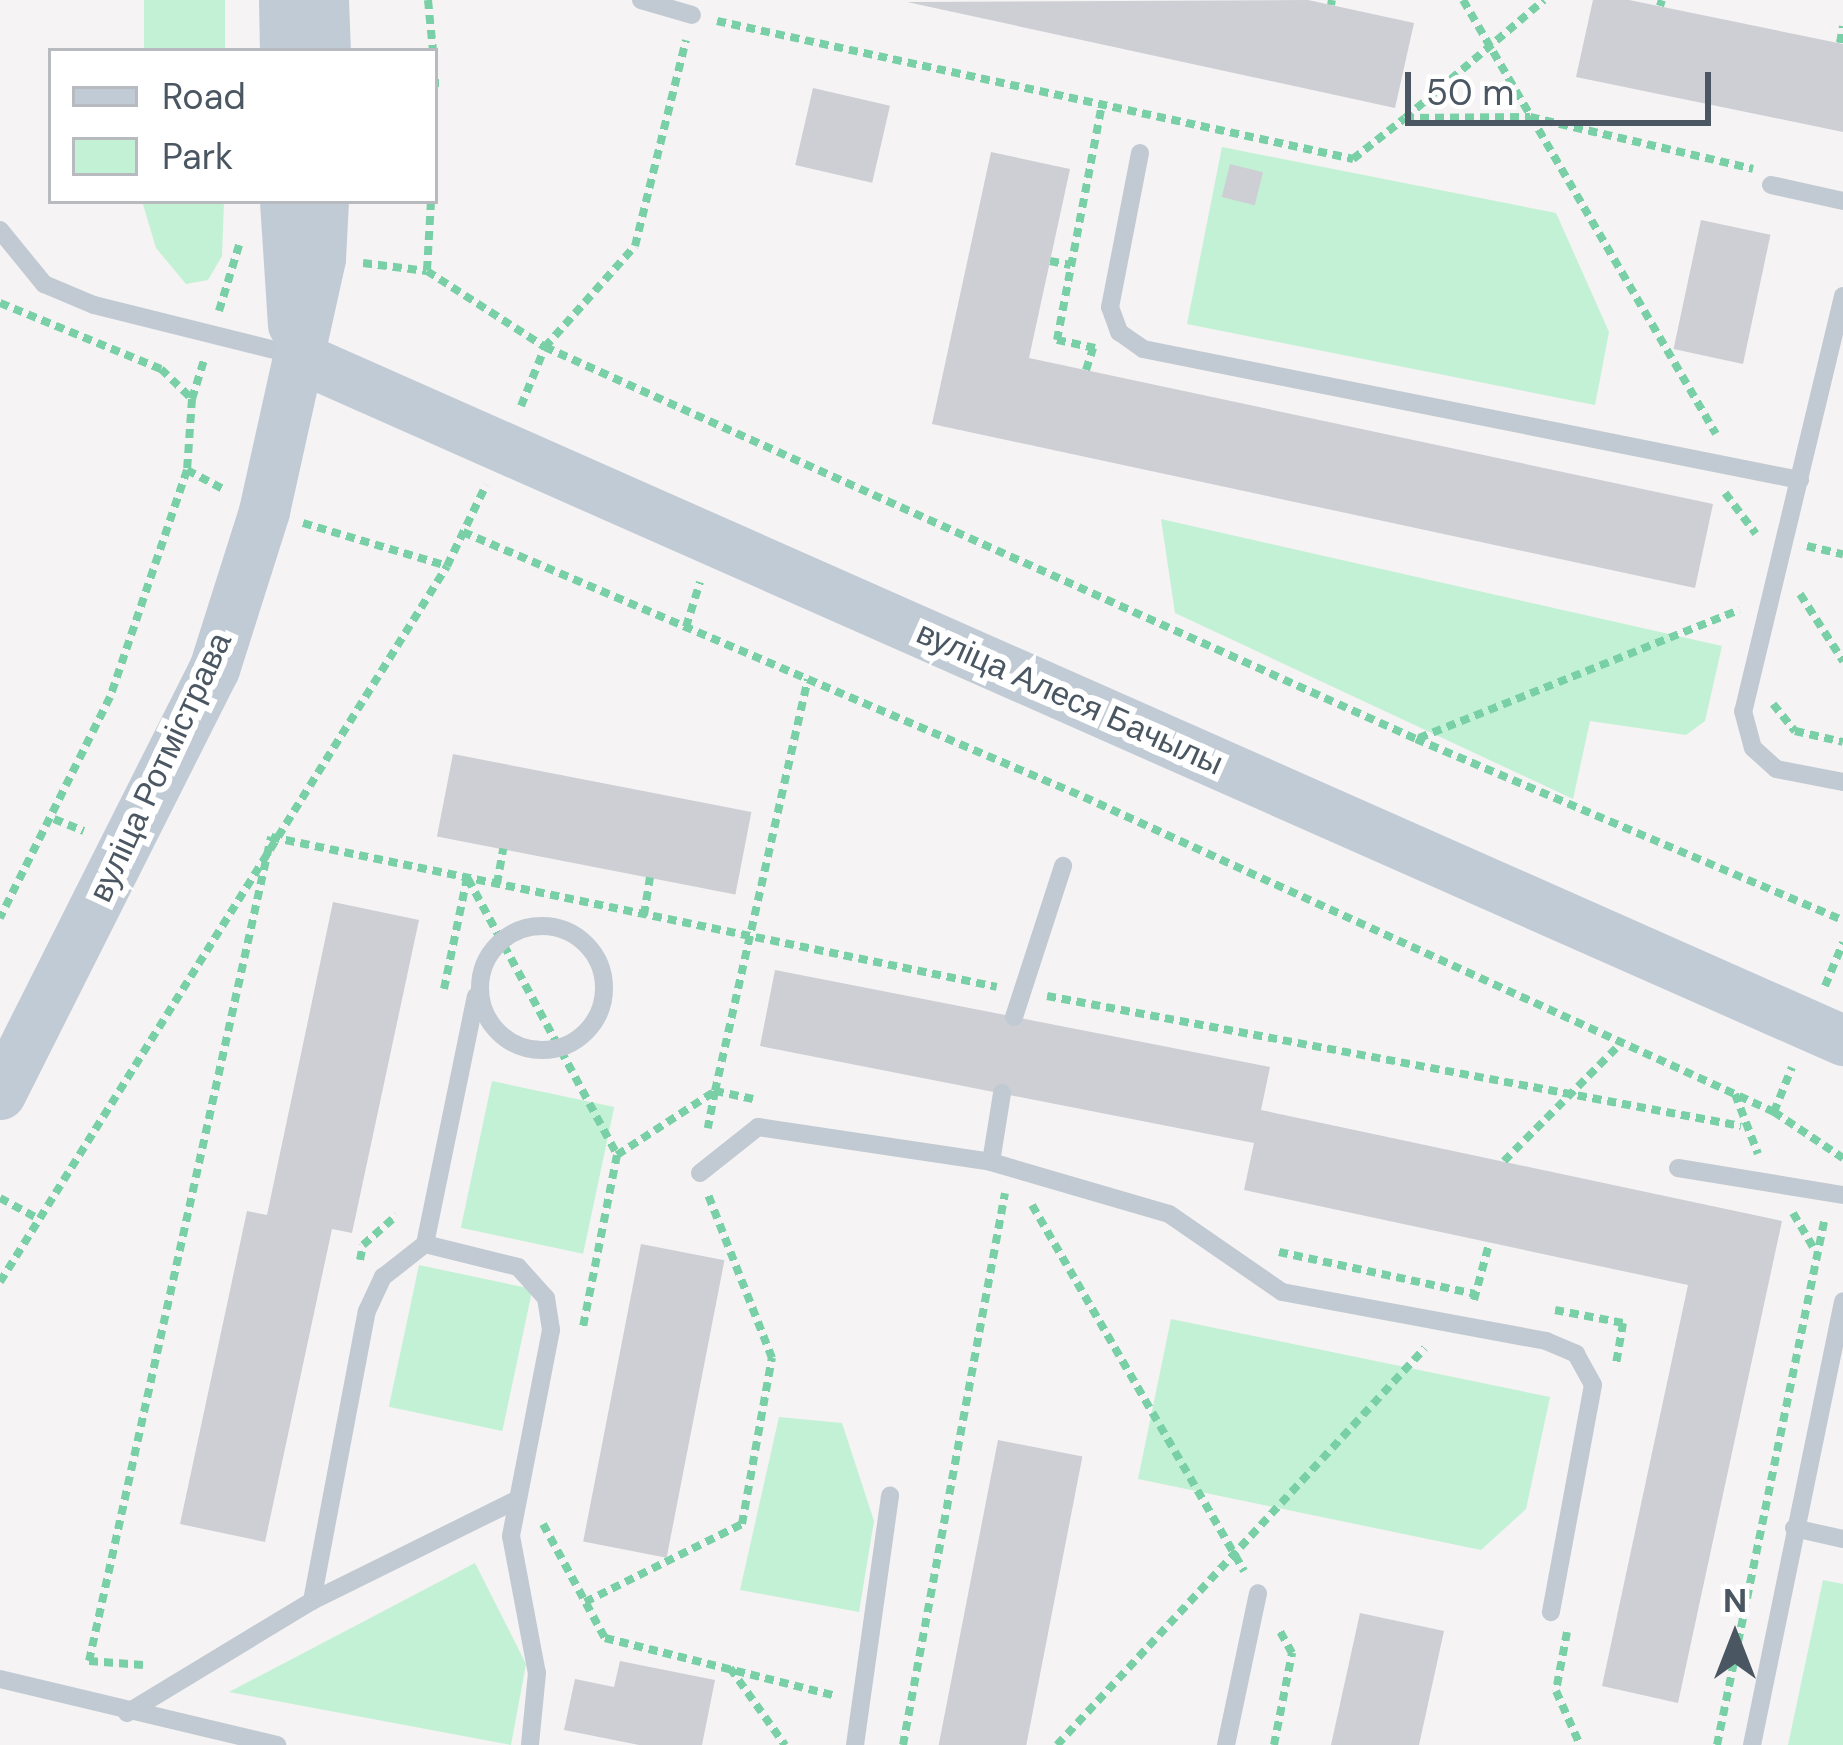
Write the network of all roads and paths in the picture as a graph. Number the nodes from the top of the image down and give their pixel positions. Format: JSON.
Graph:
{"nodes":[{"id":1,"x":284,"y":0,"type":"edge"},
{"id":2,"x":323,"y":0,"type":"edge"},
{"id":3,"x":428,"y":0,"type":"edge"},
{"id":4,"x":641,"y":0,"type":"edge"},
{"id":5,"x":1453,"y":0,"type":"edge"},
{"id":6,"x":1544,"y":0,"type":"edge"},
{"id":7,"x":1464,"y":1,"type":"edge"},
{"id":8,"x":692,"y":15,"type":"junction"},
{"id":9,"x":1843,"y":26,"type":"edge"},
{"id":10,"x":1489,"y":42,"type":"junction"},
{"id":11,"x":1840,"y":43,"type":"dead end"},
{"id":12,"x":285,"y":48,"type":"edge"},
{"id":13,"x":325,"y":48,"type":"edge"},
{"id":14,"x":433,"y":48,"type":"edge"},
{"id":15,"x":1530,"y":117,"type":"junction"},
{"id":16,"x":1405,"y":118,"type":"junction"},
{"id":17,"x":1141,"y":153,"type":"dead end"},
{"id":18,"x":1771,"y":185,"type":"joint"},
{"id":19,"x":1843,"y":201,"type":"edge"},
{"id":20,"x":323,"y":204,"type":"edge"},
{"id":21,"x":431,"y":204,"type":"edge"},
{"id":22,"x":263,"y":213,"type":"edge"},
{"id":23,"x":0,"y":230,"type":"edge"},
{"id":24,"x":1050,"y":261,"type":"dead end"},
{"id":25,"x":1071,"y":265,"type":"dead end"},
{"id":26,"x":1843,"y":296,"type":"edge"},
{"id":27,"x":0,"y":303,"type":"edge"},
{"id":28,"x":212,"y":335,"type":"junction"},
{"id":29,"x":545,"y":347,"type":"junction"},
{"id":30,"x":1093,"y":348,"type":"dead end"},
{"id":31,"x":297,"y":356,"type":"junction"},
{"id":32,"x":1086,"y":370,"type":"dead end"},
{"id":33,"x":192,"y":399,"type":"junction"},
{"id":34,"x":1731,"y":468,"type":"junction"},
{"id":35,"x":188,"y":470,"type":"junction"},
{"id":36,"x":1800,"y":480,"type":"junction"},
{"id":37,"x":264,"y":511,"type":"junction"},
{"id":38,"x":1805,"y":546,"type":"dead end"},
{"id":39,"x":1843,"y":554,"type":"edge"},
{"id":40,"x":447,"y":566,"type":"junction"},
{"id":41,"x":1773,"y":596,"type":"junction"},
{"id":42,"x":1791,"y":609,"type":"dead end"},
{"id":43,"x":1776,"y":678,"type":"dead end"},
{"id":44,"x":808,"y":679,"type":"junction"},
{"id":45,"x":1416,"y":739,"type":"junction"},
{"id":46,"x":1843,"y":742,"type":"edge"},
{"id":47,"x":1843,"y":782,"type":"edge"},
{"id":48,"x":271,"y":837,"type":"junction"},
{"id":49,"x":503,"y":849,"type":"dead end"},
{"id":50,"x":1063,"y":866,"type":"dead end"},
{"id":51,"x":650,"y":877,"type":"dead end"},
{"id":52,"x":497,"y":884,"type":"dead end"},
{"id":53,"x":644,"y":915,"type":"dead end"},
{"id":54,"x":0,"y":918,"type":"edge"},
{"id":55,"x":1843,"y":920,"type":"edge"},
{"id":56,"x":748,"y":937,"type":"dead end"},
{"id":57,"x":501,"y":942,"type":"junction"},
{"id":58,"x":482,"y":971,"type":"junction"},
{"id":59,"x":443,"y":993,"type":"dead end"},
{"id":60,"x":1015,"y":1017,"type":"dead end"},
{"id":61,"x":1843,"y":1040,"type":"edge"},
{"id":62,"x":1622,"y":1043,"type":"junction"},
{"id":63,"x":559,"y":1048,"type":"junction"},
{"id":64,"x":1002,"y":1093,"type":"dead end"},
{"id":65,"x":0,"y":1094,"type":"edge"},
{"id":66,"x":617,"y":1155,"type":"junction"},
{"id":67,"x":1840,"y":1156,"type":"edge"},
{"id":68,"x":1504,"y":1161,"type":"dead end"},
{"id":69,"x":1001,"y":1165,"type":"junction"},
{"id":70,"x":1678,"y":1168,"type":"dead end"},
{"id":71,"x":700,"y":1173,"type":"junction"},
{"id":72,"x":1836,"y":1194,"type":"edge"},
{"id":73,"x":0,"y":1198,"type":"edge"},
{"id":74,"x":400,"y":1201,"type":"dead end"},
{"id":75,"x":37,"y":1218,"type":"junction"},
{"id":76,"x":425,"y":1244,"type":"junction"},
{"id":77,"x":1489,"y":1244,"type":"dead end"},
{"id":78,"x":358,"y":1268,"type":"dead end"},
{"id":79,"x":0,"y":1282,"type":"edge"},
{"id":80,"x":1843,"y":1301,"type":"edge"},
{"id":81,"x":1450,"y":1322,"type":"junction"},
{"id":82,"x":580,"y":1341,"type":"dead end"},
{"id":83,"x":890,"y":1495,"type":"dead end"},
{"id":84,"x":515,"y":1500,"type":"junction"},
{"id":85,"x":547,"y":1503,"type":"dead end"},
{"id":86,"x":1794,"y":1528,"type":"junction"},
{"id":87,"x":1843,"y":1539,"type":"edge"},
{"id":88,"x":1233,"y":1554,"type":"junction"},
{"id":89,"x":1258,"y":1593,"type":"junction"},
{"id":90,"x":312,"y":1601,"type":"junction"},
{"id":91,"x":585,"y":1602,"type":"junction"},
{"id":92,"x":1551,"y":1612,"type":"dead end"},
{"id":93,"x":155,"y":1658,"type":"dead end"},
{"id":94,"x":728,"y":1666,"type":"junction"},
{"id":95,"x":0,"y":1679,"type":"edge"},
{"id":96,"x":862,"y":1702,"type":"junction"},
{"id":97,"x":127,"y":1713,"type":"junction"},
{"id":98,"x":277,"y":1745,"type":"edge"},
{"id":99,"x":530,"y":1745,"type":"edge"},
{"id":100,"x":785,"y":1745,"type":"edge"},
{"id":101,"x":855,"y":1745,"type":"edge"},
{"id":102,"x":903,"y":1745,"type":"edge"},
{"id":103,"x":1058,"y":1745,"type":"edge"},
{"id":104,"x":1226,"y":1745,"type":"edge"},
{"id":105,"x":1274,"y":1745,"type":"edge"},
{"id":106,"x":1718,"y":1745,"type":"edge"},
{"id":107,"x":1752,"y":1745,"type":"edge"}],
"edges":[{"from":1,"to":12,"type":"street"},
{"from":2,"to":13,"type":"street"},
{"from":3,"to":14,"type":"path"},
{"from":4,"to":8,"type":"lane"},
{"from":5,"to":7,"type":"path"},
{"from":6,"to":10,"type":"path"},
{"from":7,"to":10,"type":"path"},
{"from":8,"to":16,"type":"path"},
{"from":8,"to":29,"type":"path"},
{"from":9,"to":11,"type":"path"},
{"from":10,"to":15,"type":"path"},
{"from":10,"to":16,"type":"path"},
{"from":15,"to":16,"type":"path"},
{"from":15,"to":18,"type":"path"},
{"from":15,"to":34,"type":"path"},
{"from":17,"to":34,"type":"lane"},
{"from":18,"to":19,"type":"lane"},
{"from":20,"to":31,"type":"street","name":"вуліца Ротмістрава"},
{"from":21,"to":29,"type":"path"},
{"from":22,"to":28,"type":"path"},
{"from":22,"to":31,"type":"street","name":"вуліца Ротмістрава"},
{"from":23,"to":28,"type":"lane"},
{"from":24,"to":25,"type":"path"},
{"from":26,"to":36,"type":"lane"},
{"from":27,"to":33,"type":"path"},
{"from":28,"to":31,"type":"lane"},
{"from":28,"to":33,"type":"path"},
{"from":29,"to":45,"type":"path"},
{"from":30,"to":32,"type":"path"},
{"from":31,"to":37,"type":"street","name":"вуліца Ротмістрава"},
{"from":31,"to":61,"type":"street","name":"вуліца Алеся Бачылы"},
{"from":33,"to":35,"type":"path"},
{"from":34,"to":36,"type":"lane"},
{"from":35,"to":37,"type":"path"},
{"from":35,"to":54,"type":"path"},
{"from":36,"to":41,"type":"lane"},
{"from":37,"to":40,"type":"path"},
{"from":37,"to":65,"type":"street","name":"вуліца Ротмістрава"},
{"from":38,"to":39,"type":"path"},
{"from":40,"to":44,"type":"path"},
{"from":40,"to":48,"type":"path"},
{"from":41,"to":42,"type":"path"},
{"from":41,"to":45,"type":"path"},
{"from":41,"to":47,"type":"lane"},
{"from":43,"to":46,"type":"path"},
{"from":44,"to":56,"type":"path"},
{"from":44,"to":62,"type":"path"},
{"from":45,"to":55,"type":"path"},
{"from":48,"to":75,"type":"path"},
{"from":48,"to":93,"type":"path"},
{"from":49,"to":52,"type":"path"},
{"from":50,"to":60,"type":"lane"},
{"from":51,"to":53,"type":"path"},
{"from":57,"to":58,"type":"lane"},
{"from":57,"to":59,"type":"path"},
{"from":57,"to":63,"type":"path"},
{"from":57,"to":63,"type":"lane"},
{"from":58,"to":63,"type":"lane"},
{"from":58,"to":76,"type":"lane"},
{"from":62,"to":67,"type":"path"},
{"from":62,"to":68,"type":"path"},
{"from":63,"to":66,"type":"path"},
{"from":64,"to":69,"type":"lane"},
{"from":66,"to":71,"type":"path"},
{"from":66,"to":82,"type":"path"},
{"from":67,"to":72,"type":"path"},
{"from":69,"to":71,"type":"lane"},
{"from":69,"to":81,"type":"lane"},
{"from":69,"to":88,"type":"path"},
{"from":69,"to":102,"type":"path"},
{"from":70,"to":72,"type":"lane"},
{"from":71,"to":91,"type":"path"},
{"from":72,"to":106,"type":"path"},
{"from":73,"to":75,"type":"path"},
{"from":74,"to":78,"type":"path"},
{"from":75,"to":79,"type":"path"},
{"from":76,"to":84,"type":"lane"},
{"from":76,"to":90,"type":"lane"},
{"from":77,"to":81,"type":"path"},
{"from":80,"to":86,"type":"lane"},
{"from":81,"to":88,"type":"path"},
{"from":81,"to":92,"type":"lane"},
{"from":83,"to":96,"type":"lane"},
{"from":84,"to":90,"type":"lane"},
{"from":84,"to":99,"type":"lane"},
{"from":85,"to":91,"type":"path"},
{"from":86,"to":87,"type":"lane"},
{"from":86,"to":107,"type":"lane"},
{"from":88,"to":89,"type":"path"},
{"from":88,"to":103,"type":"path"},
{"from":89,"to":104,"type":"lane"},
{"from":89,"to":105,"type":"path"},
{"from":90,"to":97,"type":"lane"},
{"from":91,"to":94,"type":"path"},
{"from":94,"to":96,"type":"path"},
{"from":94,"to":100,"type":"path"},
{"from":95,"to":97,"type":"lane"},
{"from":96,"to":101,"type":"lane"},
{"from":97,"to":98,"type":"lane"}]}
